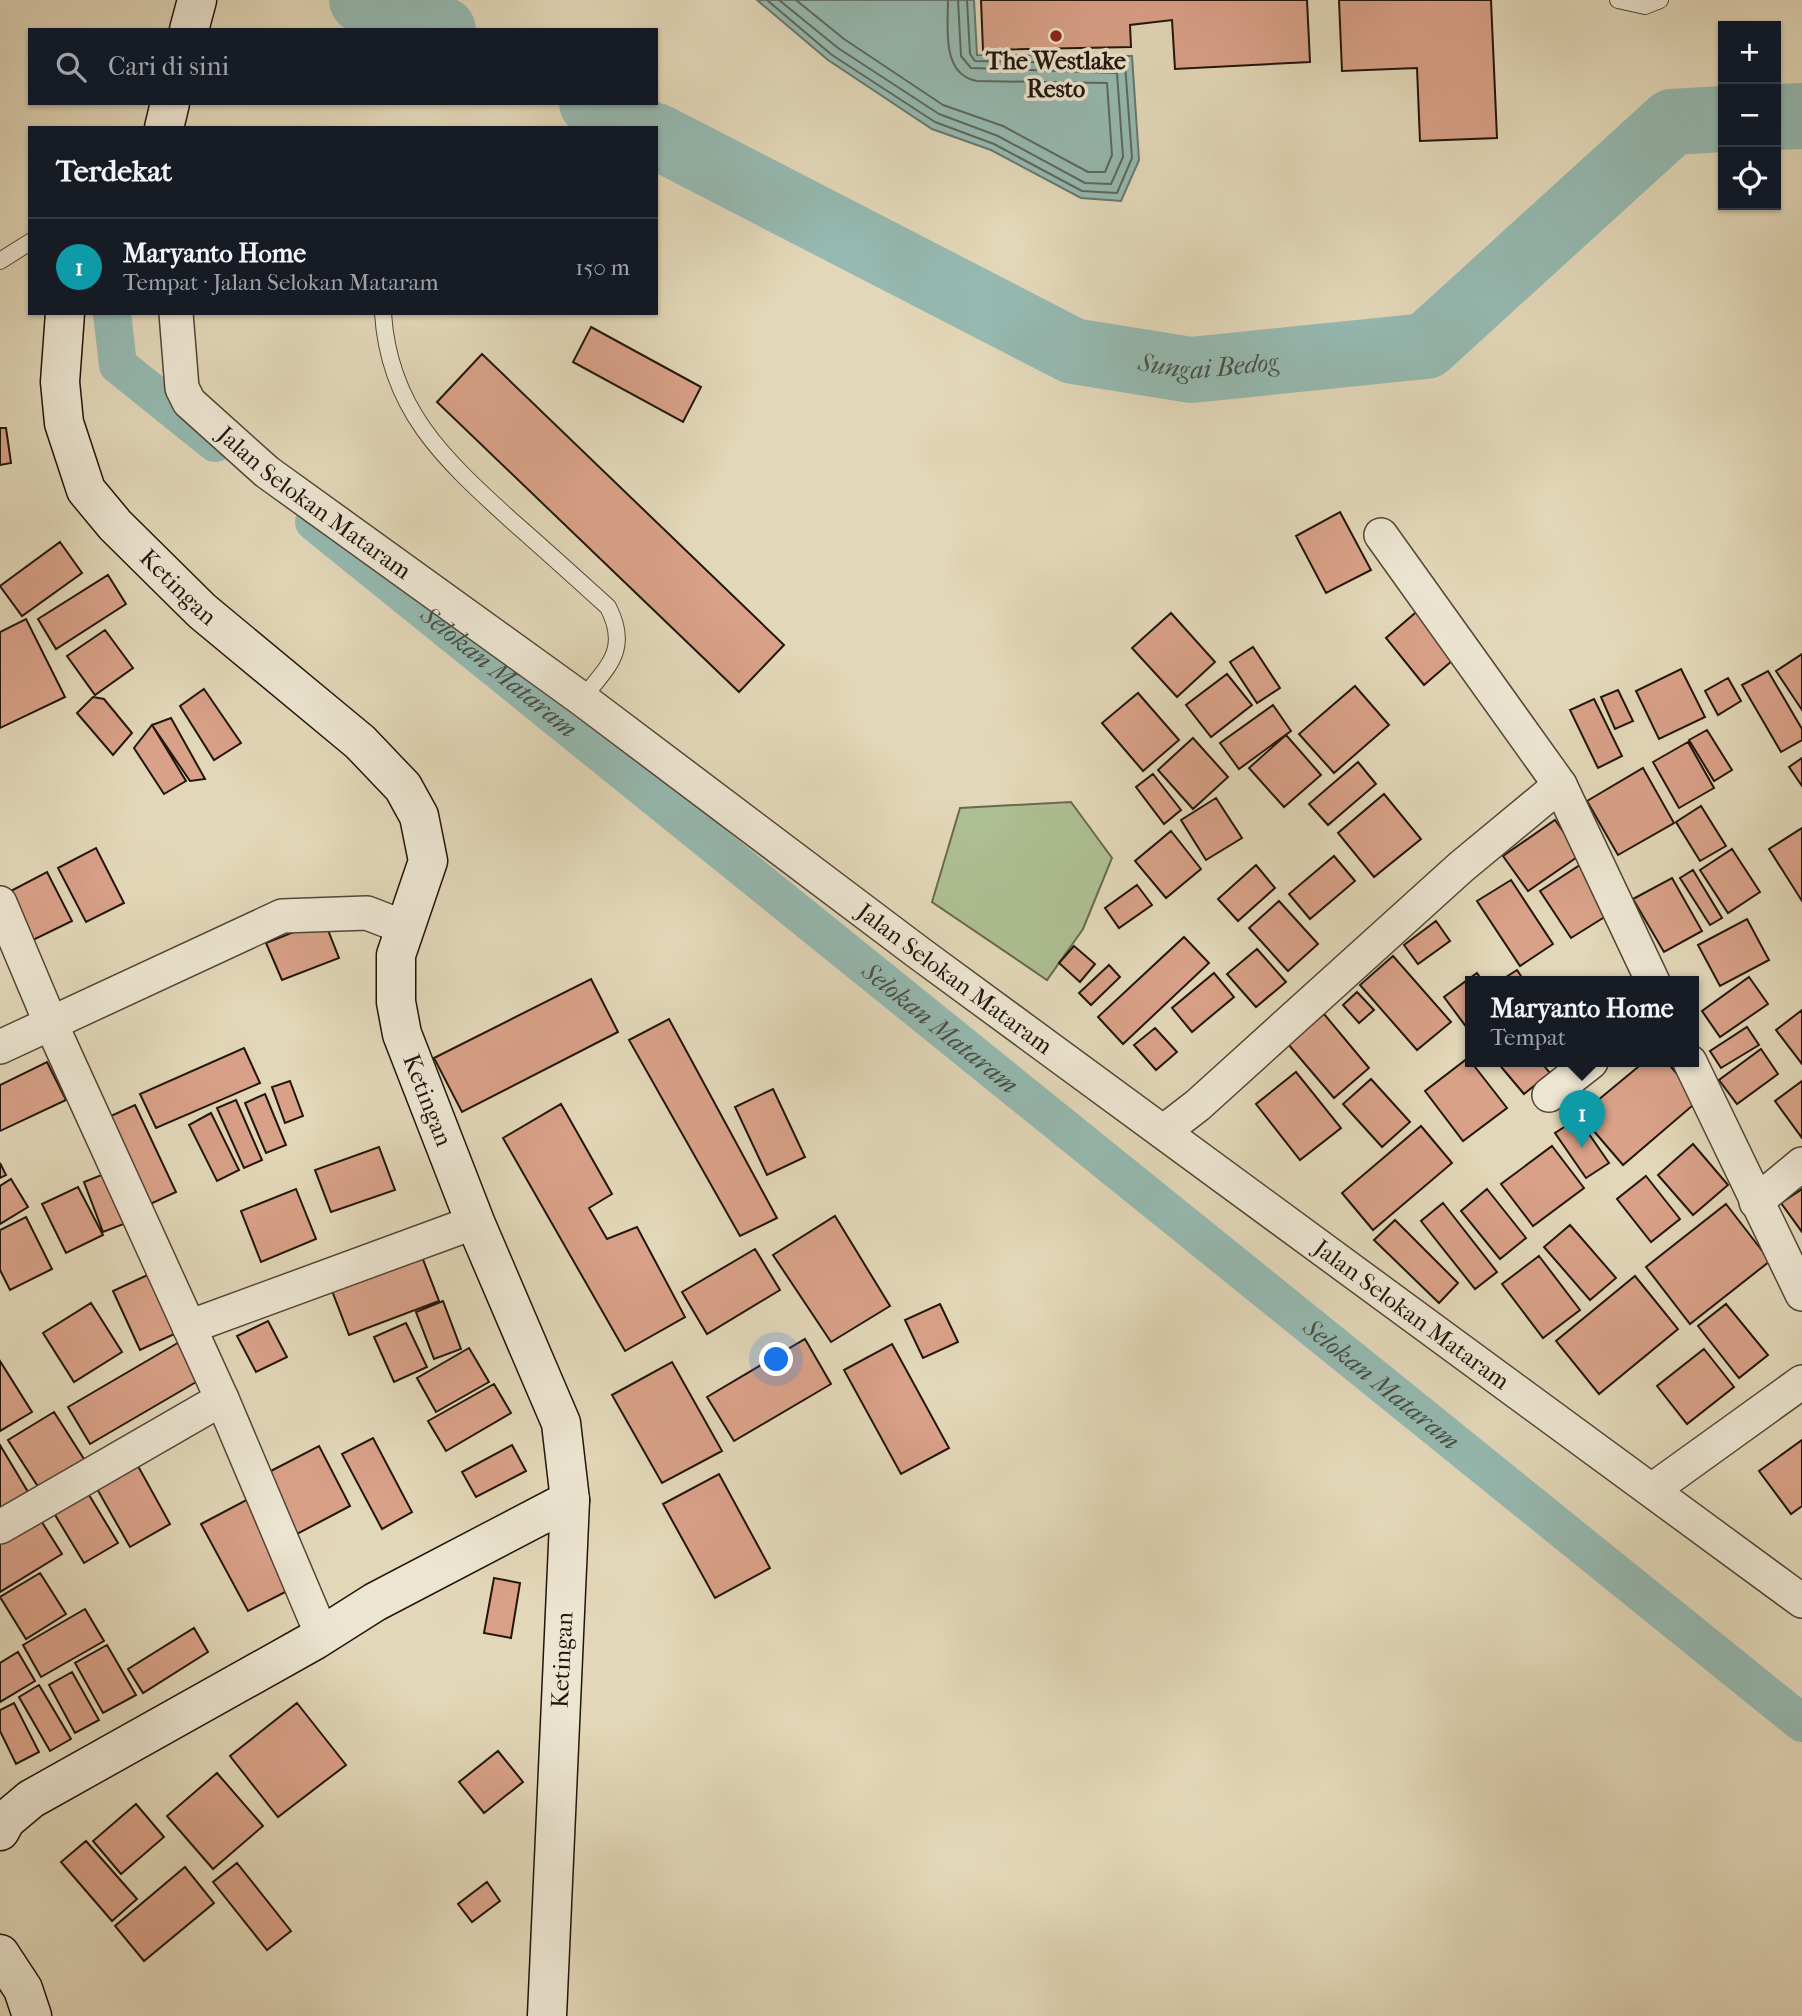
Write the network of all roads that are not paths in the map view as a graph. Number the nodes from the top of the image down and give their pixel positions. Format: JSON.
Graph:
{"nodes":[{"id":1,"x":197,"y":0,"type":"edge"},
{"id":2,"x":1618,"y":0,"type":"edge"},
{"id":3,"x":1660,"y":0,"type":"edge"},
{"id":4,"x":190,"y":28,"type":"edge"},
{"id":5,"x":170,"y":105,"type":"edge"},
{"id":6,"x":164,"y":126,"type":"edge"},
{"id":7,"x":28,"y":243,"type":"edge"},
{"id":8,"x":0,"y":261,"type":"edge"},
{"id":9,"x":65,"y":315,"type":"edge"},
{"id":10,"x":176,"y":315,"type":"edge"},
{"id":11,"x":383,"y":315,"type":"edge"},
{"id":12,"x":1381,"y":534,"type":"dead end"},
{"id":13,"x":582,"y":699,"type":"junction"},
{"id":14,"x":1560,"y":785,"type":"junction"},
{"id":15,"x":0,"y":903,"type":"edge"},
{"id":16,"x":406,"y":928,"type":"junction"},
{"id":17,"x":1650,"y":976,"type":"edge"},
{"id":18,"x":51,"y":1024,"type":"junction"},
{"id":19,"x":0,"y":1047,"type":"edge"},
{"id":20,"x":1585,"y":1067,"type":"edge"},
{"id":21,"x":1692,"y":1067,"type":"edge"},
{"id":22,"x":1549,"y":1095,"type":"dead end"},
{"id":23,"x":1163,"y":1132,"type":"junction"},
{"id":24,"x":1802,"y":1164,"type":"edge"},
{"id":25,"x":1756,"y":1202,"type":"junction"},
{"id":26,"x":475,"y":1222,"type":"junction"},
{"id":27,"x":1802,"y":1294,"type":"edge"},
{"id":28,"x":190,"y":1327,"type":"junction"},
{"id":29,"x":1802,"y":1382,"type":"edge"},
{"id":30,"x":222,"y":1399,"type":"junction"},
{"id":31,"x":1652,"y":1490,"type":"junction"},
{"id":32,"x":570,"y":1500,"type":"junction"},
{"id":33,"x":0,"y":1527,"type":"edge"},
{"id":34,"x":1802,"y":1601,"type":"edge"},
{"id":35,"x":322,"y":1635,"type":"junction"},
{"id":36,"x":0,"y":1831,"type":"edge"},
{"id":37,"x":0,"y":1954,"type":"edge"},
{"id":38,"x":32,"y":2016,"type":"edge"},
{"id":39,"x":547,"y":2016,"type":"edge"}],
"edges":[{"from":1,"to":4,"type":"street"},
{"from":2,"to":3,"type":"lane"},
{"from":5,"to":6,"type":"street"},
{"from":7,"to":8,"type":"lane"},
{"from":9,"to":16,"type":"street","name":"Ketingan"},
{"from":10,"to":13,"type":"street","name":"Jalan Selokan Mataram"},
{"from":11,"to":13,"type":"lane"},
{"from":12,"to":14,"type":"street"},
{"from":13,"to":23,"type":"street","name":"Jalan Selokan Mataram"},
{"from":14,"to":17,"type":"street"},
{"from":14,"to":23,"type":"street"},
{"from":15,"to":18,"type":"street"},
{"from":16,"to":18,"type":"street"},
{"from":16,"to":26,"type":"street","name":"Ketingan"},
{"from":18,"to":19,"type":"street"},
{"from":18,"to":28,"type":"street"},
{"from":20,"to":22,"type":"street"},
{"from":21,"to":25,"type":"street"},
{"from":23,"to":31,"type":"street","name":"Jalan Selokan Mataram"},
{"from":24,"to":25,"type":"street"},
{"from":25,"to":27,"type":"street"},
{"from":26,"to":28,"type":"street"},
{"from":26,"to":32,"type":"street","name":"Ketingan"},
{"from":28,"to":30,"type":"street"},
{"from":29,"to":31,"type":"street"},
{"from":30,"to":33,"type":"street"},
{"from":30,"to":35,"type":"street"},
{"from":31,"to":34,"type":"street","name":"Jalan Selokan Mataram"},
{"from":32,"to":35,"type":"street"},
{"from":32,"to":39,"type":"street","name":"Ketingan"},
{"from":35,"to":36,"type":"street"},
{"from":37,"to":38,"type":"street"}]}
